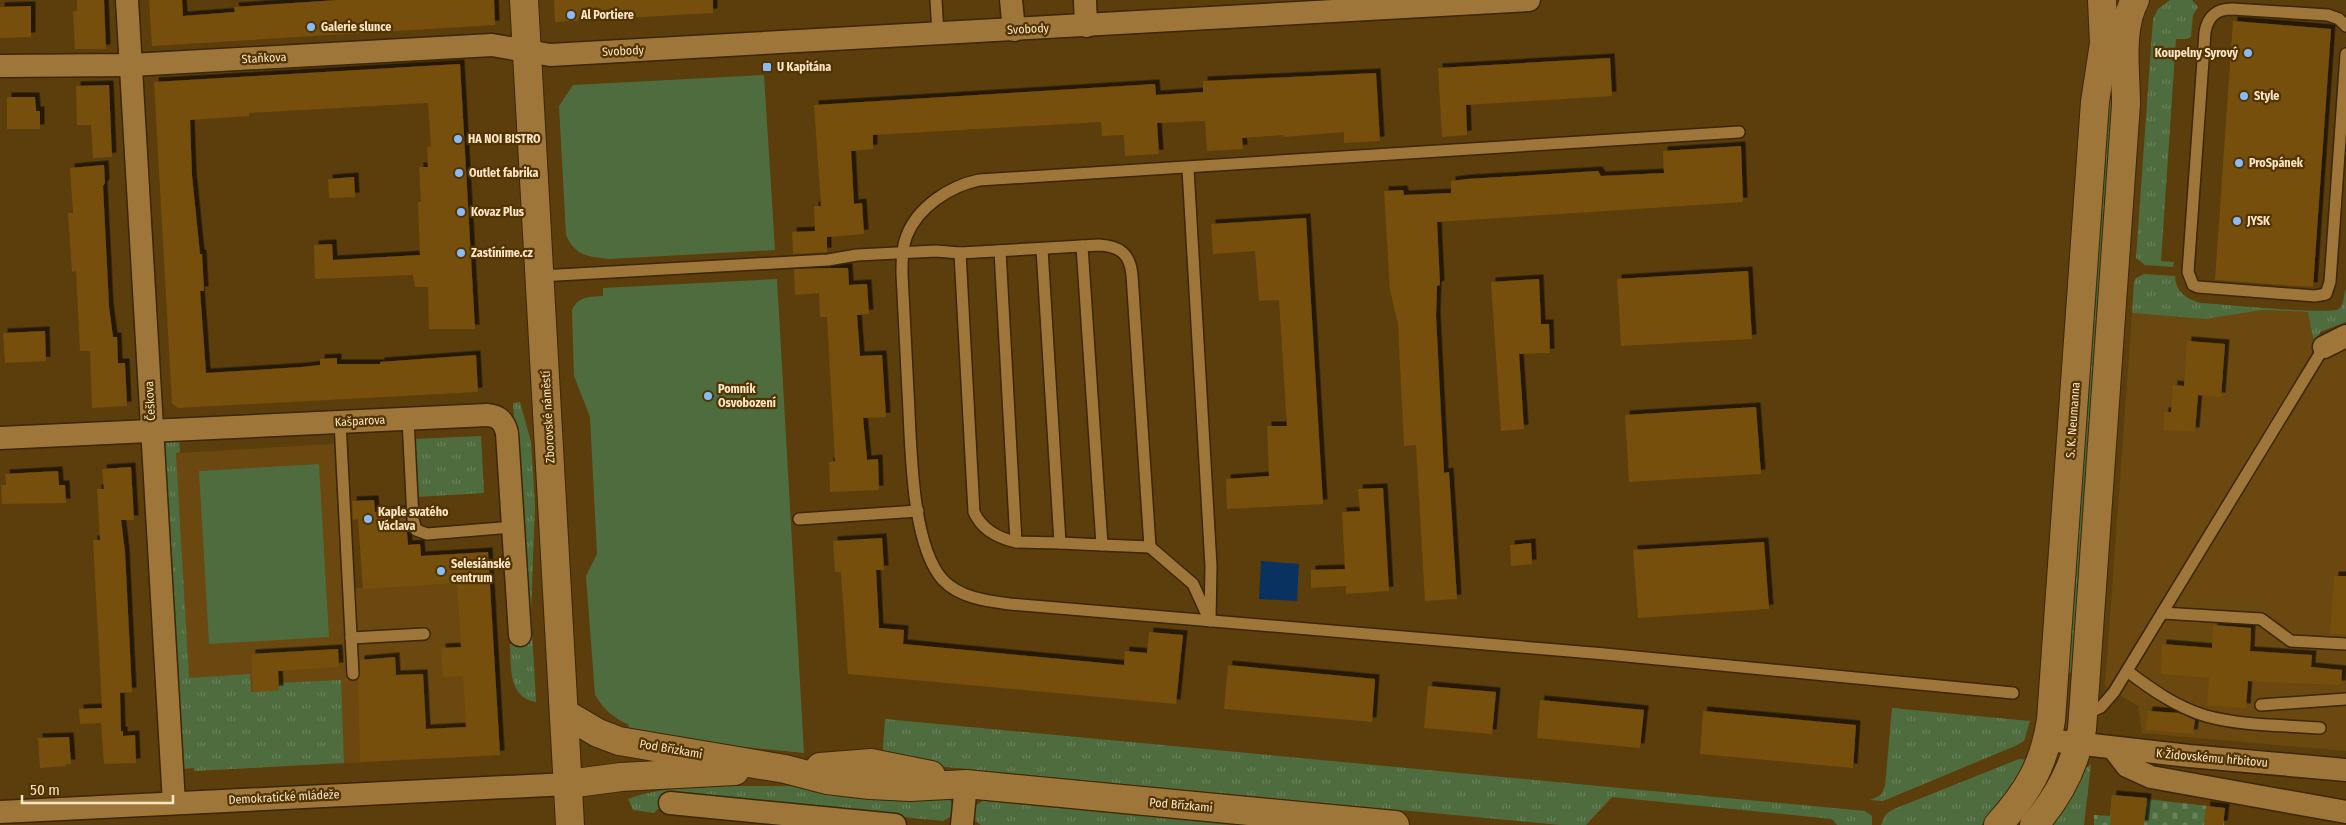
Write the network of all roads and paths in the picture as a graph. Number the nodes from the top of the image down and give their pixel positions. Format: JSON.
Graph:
{"nodes":[{"id":1,"x":127,"y":0,"type":"edge"},
{"id":2,"x":524,"y":0,"type":"edge"},
{"id":3,"x":936,"y":0,"type":"edge"},
{"id":4,"x":1011,"y":0,"type":"edge"},
{"id":5,"x":1084,"y":0,"type":"edge"},
{"id":6,"x":1528,"y":0,"type":"edge"},
{"id":7,"x":2102,"y":0,"type":"edge"},
{"id":8,"x":2135,"y":0,"type":"edge"},
{"id":9,"x":1491,"y":1,"type":"edge"},
{"id":10,"x":1086,"y":26,"type":"junction"},
{"id":11,"x":2346,"y":26,"type":"edge"},
{"id":12,"x":1014,"y":30,"type":"junction"},
{"id":13,"x":938,"y":34,"type":"junction"},
{"id":14,"x":527,"y":51,"type":"junction"},
{"id":15,"x":2346,"y":54,"type":"edge"},
{"id":16,"x":131,"y":65,"type":"junction"},
{"id":17,"x":0,"y":66,"type":"edge"},
{"id":18,"x":2344,"y":112,"type":"edge"},
{"id":19,"x":1739,"y":132,"type":"dead end"},
{"id":20,"x":2343,"y":138,"type":"edge"},
{"id":21,"x":1188,"y":169,"type":"junction"},
{"id":22,"x":1082,"y":246,"type":"junction"},
{"id":23,"x":1042,"y":248,"type":"junction"},
{"id":24,"x":1000,"y":251,"type":"junction"},
{"id":25,"x":903,"y":253,"type":"junction"},
{"id":26,"x":960,"y":253,"type":"junction"},
{"id":27,"x":540,"y":276,"type":"junction"},
{"id":28,"x":2346,"y":336,"type":"edge"},
{"id":29,"x":2324,"y":347,"type":"joint"},
{"id":30,"x":408,"y":419,"type":"junction"},
{"id":31,"x":340,"y":422,"type":"junction"},
{"id":32,"x":152,"y":431,"type":"junction"},
{"id":33,"x":0,"y":438,"type":"edge"},
{"id":34,"x":918,"y":511,"type":"junction"},
{"id":35,"x":799,"y":518,"type":"dead end"},
{"id":36,"x":512,"y":527,"type":"junction"},
{"id":37,"x":1016,"y":542,"type":"junction"},
{"id":38,"x":1060,"y":543,"type":"junction"},
{"id":39,"x":1102,"y":545,"type":"junction"},
{"id":40,"x":1150,"y":547,"type":"junction"},
{"id":41,"x":2162,"y":614,"type":"junction"},
{"id":42,"x":1210,"y":620,"type":"junction"},
{"id":43,"x":424,"y":634,"type":"dead end"},
{"id":44,"x":520,"y":635,"type":"dead end"},
{"id":45,"x":351,"y":638,"type":"junction"},
{"id":46,"x":2346,"y":644,"type":"edge"},
{"id":47,"x":2127,"y":670,"type":"junction"},
{"id":48,"x":353,"y":674,"type":"dead end"},
{"id":49,"x":2013,"y":693,"type":"dead end"},
{"id":50,"x":2346,"y":699,"type":"edge"},
{"id":51,"x":2261,"y":705,"type":"dead end"},
{"id":52,"x":564,"y":713,"type":"junction"},
{"id":53,"x":2083,"y":715,"type":"junction"},
{"id":54,"x":2320,"y":728,"type":"dead end"},
{"id":55,"x":2048,"y":740,"type":"junction"},
{"id":56,"x":2079,"y":744,"type":"junction"},
{"id":57,"x":2114,"y":749,"type":"junction"},
{"id":58,"x":785,"y":769,"type":"junction"},
{"id":59,"x":2346,"y":770,"type":"edge"},
{"id":60,"x":568,"y":784,"type":"junction"},
{"id":61,"x":966,"y":784,"type":"junction"},
{"id":62,"x":174,"y":803,"type":"junction"},
{"id":63,"x":670,"y":803,"type":"dead end"},
{"id":64,"x":0,"y":812,"type":"edge"},
{"id":65,"x":2346,"y":812,"type":"edge"},
{"id":66,"x":1315,"y":821,"type":"edge"},
{"id":67,"x":570,"y":825,"type":"edge"},
{"id":68,"x":895,"y":825,"type":"edge"},
{"id":69,"x":962,"y":825,"type":"edge"},
{"id":70,"x":1395,"y":825,"type":"edge"},
{"id":71,"x":1998,"y":825,"type":"edge"},
{"id":72,"x":2034,"y":825,"type":"edge"}],
"edges":[{"from":1,"to":16,"type":"street","name":"Češkova"},
{"from":2,"to":14,"type":"street","name":"Zborovské náměstí"},
{"from":3,"to":13,"type":"lane"},
{"from":4,"to":12,"type":"street"},
{"from":5,"to":10,"type":"street"},
{"from":6,"to":9,"type":"street","name":"Svobody"},
{"from":7,"to":55,"type":"street","name":"S. K. Neumanna"},
{"from":8,"to":53,"type":"street"},
{"from":9,"to":10,"type":"street","name":"Svobody"},
{"from":10,"to":12,"type":"street","name":"Svobody"},
{"from":11,"to":20,"type":"lane"},
{"from":12,"to":13,"type":"street","name":"Svobody"},
{"from":13,"to":14,"type":"street","name":"Svobody"},
{"from":14,"to":16,"type":"street","name":"Staňkova"},
{"from":14,"to":27,"type":"street","name":"Zborovské náměstí"},
{"from":15,"to":18,"type":"lane"},
{"from":16,"to":17,"type":"street","name":"Staňkova"},
{"from":16,"to":32,"type":"street","name":"Češkova"},
{"from":18,"to":20,"type":"lane"},
{"from":19,"to":21,"type":"lane"},
{"from":21,"to":25,"type":"lane"},
{"from":21,"to":42,"type":"lane"},
{"from":22,"to":23,"type":"lane"},
{"from":22,"to":39,"type":"lane"},
{"from":22,"to":40,"type":"lane"},
{"from":23,"to":24,"type":"lane"},
{"from":23,"to":38,"type":"lane"},
{"from":24,"to":26,"type":"lane"},
{"from":24,"to":37,"type":"lane"},
{"from":25,"to":26,"type":"lane"},
{"from":25,"to":27,"type":"lane"},
{"from":25,"to":34,"type":"lane"},
{"from":26,"to":37,"type":"lane"},
{"from":27,"to":52,"type":"street","name":"Zborovské náměstí"},
{"from":28,"to":29,"type":"street"},
{"from":29,"to":41,"type":"lane"},
{"from":30,"to":31,"type":"street","name":"Kašparova"},
{"from":30,"to":36,"type":"street","name":"Kašparova"},
{"from":30,"to":36,"type":"lane"},
{"from":31,"to":32,"type":"street","name":"Kašparova"},
{"from":31,"to":45,"type":"lane"},
{"from":32,"to":33,"type":"street","name":"Kašparova"},
{"from":32,"to":62,"type":"street","name":"Češkova"},
{"from":34,"to":35,"type":"lane"},
{"from":34,"to":42,"type":"lane"},
{"from":36,"to":44,"type":"street","name":"Kašparova"},
{"from":37,"to":38,"type":"lane"},
{"from":38,"to":39,"type":"lane"},
{"from":39,"to":40,"type":"lane"},
{"from":40,"to":42,"type":"lane"},
{"from":41,"to":46,"type":"lane"},
{"from":41,"to":47,"type":"lane"},
{"from":42,"to":49,"type":"lane"},
{"from":43,"to":45,"type":"lane"},
{"from":45,"to":48,"type":"lane"},
{"from":47,"to":53,"type":"lane"},
{"from":47,"to":54,"type":"lane"},
{"from":50,"to":51,"type":"lane"},
{"from":52,"to":58,"type":"street","name":"Pod Břízkami"},
{"from":52,"to":60,"type":"street","name":"Zborovské náměstí"},
{"from":53,"to":56,"type":"street"},
{"from":55,"to":56,"type":"street","name":"K Židovskému hřbitovu"},
{"from":55,"to":71,"type":"street","name":"S. K. Neumanna"},
{"from":56,"to":57,"type":"street","name":"K Židovskému hřbitovu"},
{"from":56,"to":72,"type":"street"},
{"from":57,"to":59,"type":"street","name":"K Židovskému hřbitovu"},
{"from":57,"to":65,"type":"street"},
{"from":58,"to":60,"type":"street","name":"Pod Břízkami"},
{"from":58,"to":61,"type":"street","name":"Pod Břízkami"},
{"from":60,"to":62,"type":"street","name":"Demokratické mládeže"},
{"from":60,"to":67,"type":"street","name":"Zborovské náměstí"},
{"from":61,"to":66,"type":"street","name":"Pod Břízkami"},
{"from":61,"to":69,"type":"street"},
{"from":62,"to":64,"type":"street","name":"Demokratické mládeže"},
{"from":63,"to":68,"type":"street"},
{"from":66,"to":70,"type":"street","name":"Pod Břízkami"}]}
